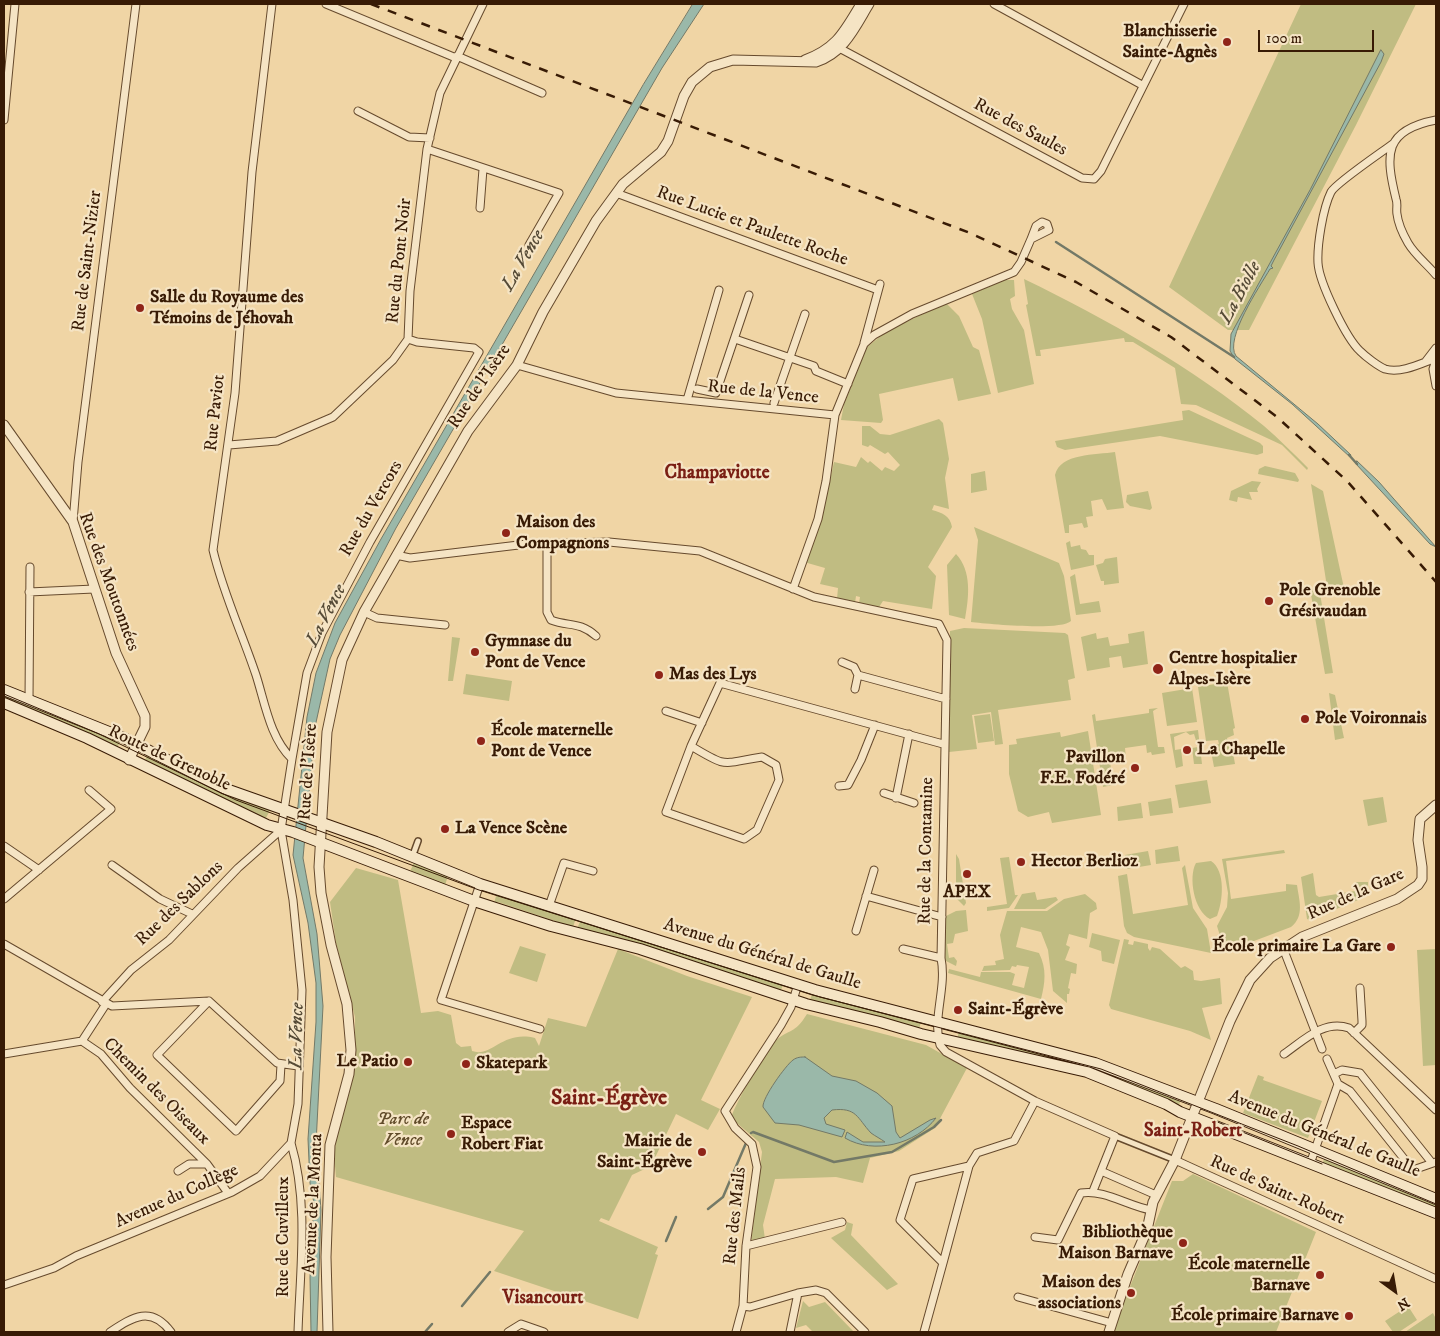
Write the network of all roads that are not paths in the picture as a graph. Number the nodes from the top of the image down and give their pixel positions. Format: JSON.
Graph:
{"nodes":[{"id":1,"x":15,"y":4,"type":"edge"},
{"id":2,"x":136,"y":4,"type":"edge"},
{"id":3,"x":272,"y":4,"type":"edge"},
{"id":4,"x":326,"y":4,"type":"edge"},
{"id":5,"x":483,"y":4,"type":"edge"},
{"id":6,"x":861,"y":4,"type":"edge"},
{"id":7,"x":870,"y":4,"type":"edge"},
{"id":8,"x":994,"y":4,"type":"edge"},
{"id":9,"x":1184,"y":4,"type":"edge"},
{"id":10,"x":840,"y":38,"type":"junction"},
{"id":11,"x":841,"y":49,"type":"junction"},
{"id":12,"x":457,"y":57,"type":"junction"},
{"id":13,"x":800,"y":62,"type":"junction"},
{"id":14,"x":1142,"y":85,"type":"junction"},
{"id":15,"x":542,"y":93,"type":"dead end"},
{"id":16,"x":358,"y":111,"type":"dead end"},
{"id":17,"x":4,"y":120,"type":"edge"},
{"id":18,"x":1436,"y":120,"type":"edge"},
{"id":19,"x":430,"y":138,"type":"junction"},
{"id":20,"x":1394,"y":143,"type":"junction"},
{"id":21,"x":427,"y":150,"type":"junction"},
{"id":22,"x":483,"y":169,"type":"junction"},
{"id":23,"x":616,"y":193,"type":"junction"},
{"id":24,"x":480,"y":208,"type":"dead end"},
{"id":25,"x":1031,"y":239,"type":"dead end"},
{"id":26,"x":529,"y":245,"type":"dead end"},
{"id":27,"x":1436,"y":275,"type":"edge"},
{"id":28,"x":719,"y":290,"type":"dead end"},
{"id":29,"x":749,"y":295,"type":"dead end"},
{"id":30,"x":805,"y":314,"type":"dead end"},
{"id":31,"x":408,"y":339,"type":"junction"},
{"id":32,"x":735,"y":339,"type":"junction"},
{"id":33,"x":864,"y":344,"type":"junction"},
{"id":34,"x":1436,"y":348,"type":"edge"},
{"id":35,"x":790,"y":358,"type":"junction"},
{"id":36,"x":1436,"y":359,"type":"edge"},
{"id":37,"x":1426,"y":361,"type":"junction"},
{"id":38,"x":517,"y":365,"type":"junction"},
{"id":39,"x":848,"y":384,"type":"junction"},
{"id":40,"x":1436,"y":386,"type":"edge"},
{"id":41,"x":697,"y":389,"type":"dead end"},
{"id":42,"x":687,"y":400,"type":"junction"},
{"id":43,"x":774,"y":403,"type":"dead end"},
{"id":44,"x":835,"y":415,"type":"junction"},
{"id":45,"x":4,"y":426,"type":"edge"},
{"id":46,"x":229,"y":445,"type":"junction"},
{"id":47,"x":73,"y":522,"type":"junction"},
{"id":48,"x":547,"y":544,"type":"junction"},
{"id":49,"x":396,"y":555,"type":"junction"},
{"id":50,"x":30,"y":567,"type":"dead end"},
{"id":51,"x":94,"y":588,"type":"junction"},
{"id":52,"x":793,"y":589,"type":"junction"},
{"id":53,"x":30,"y":592,"type":"junction"},
{"id":54,"x":364,"y":612,"type":"junction"},
{"id":55,"x":445,"y":625,"type":"dead end"},
{"id":56,"x":596,"y":636,"type":"dead end"},
{"id":57,"x":842,"y":662,"type":"dead end"},
{"id":58,"x":858,"y":675,"type":"junction"},
{"id":59,"x":855,"y":689,"type":"dead end"},
{"id":60,"x":4,"y":690,"type":"edge"},
{"id":61,"x":946,"y":699,"type":"junction"},
{"id":62,"x":29,"y":700,"type":"junction"},
{"id":63,"x":4,"y":703,"type":"edge"},
{"id":64,"x":666,"y":711,"type":"dead end"},
{"id":65,"x":702,"y":722,"type":"junction"},
{"id":66,"x":875,"y":725,"type":"junction"},
{"id":67,"x":909,"y":734,"type":"junction"},
{"id":68,"x":136,"y":744,"type":"junction"},
{"id":69,"x":943,"y":744,"type":"junction"},
{"id":70,"x":692,"y":746,"type":"junction"},
{"id":71,"x":292,"y":759,"type":"junction"},
{"id":72,"x":129,"y":760,"type":"junction"},
{"id":73,"x":839,"y":786,"type":"dead end"},
{"id":74,"x":89,"y":790,"type":"dead end"},
{"id":75,"x":884,"y":792,"type":"dead end"},
{"id":76,"x":896,"y":798,"type":"junction"},
{"id":77,"x":914,"y":803,"type":"dead end"},
{"id":78,"x":1436,"y":805,"type":"edge"},
{"id":79,"x":289,"y":812,"type":"junction"},
{"id":80,"x":318,"y":821,"type":"junction"},
{"id":81,"x":281,"y":830,"type":"junction"},
{"id":82,"x":418,"y":841,"type":"dead end"},
{"id":83,"x":316,"y":842,"type":"junction"},
{"id":84,"x":4,"y":846,"type":"edge"},
{"id":85,"x":414,"y":852,"type":"dead end"},
{"id":86,"x":112,"y":865,"type":"dead end"},
{"id":87,"x":39,"y":870,"type":"junction"},
{"id":88,"x":874,"y":870,"type":"dead end"},
{"id":89,"x":593,"y":871,"type":"dead end"},
{"id":90,"x":480,"y":884,"type":"junction"},
{"id":91,"x":866,"y":896,"type":"junction"},
{"id":92,"x":4,"y":899,"type":"edge"},
{"id":93,"x":474,"y":901,"type":"junction"},
{"id":94,"x":550,"y":906,"type":"junction"},
{"id":95,"x":192,"y":914,"type":"junction"},
{"id":96,"x":942,"y":917,"type":"junction"},
{"id":97,"x":856,"y":931,"type":"dead end"},
{"id":98,"x":4,"y":944,"type":"edge"},
{"id":99,"x":1283,"y":948,"type":"junction"},
{"id":100,"x":903,"y":949,"type":"dead end"},
{"id":101,"x":941,"y":958,"type":"junction"},
{"id":102,"x":798,"y":984,"type":"junction"},
{"id":103,"x":1360,"y":988,"type":"dead end"},
{"id":104,"x":793,"y":1000,"type":"junction"},
{"id":105,"x":209,"y":1002,"type":"junction"},
{"id":106,"x":104,"y":1003,"type":"junction"},
{"id":107,"x":938,"y":1022,"type":"junction"},
{"id":108,"x":540,"y":1029,"type":"dead end"},
{"id":109,"x":1314,"y":1032,"type":"junction"},
{"id":110,"x":1354,"y":1032,"type":"junction"},
{"id":111,"x":938,"y":1038,"type":"junction"},
{"id":112,"x":82,"y":1042,"type":"junction"},
{"id":113,"x":1322,"y":1049,"type":"dead end"},
{"id":114,"x":4,"y":1054,"type":"edge"},
{"id":115,"x":1284,"y":1054,"type":"dead end"},
{"id":116,"x":1327,"y":1059,"type":"dead end"},
{"id":117,"x":281,"y":1065,"type":"junction"},
{"id":118,"x":298,"y":1066,"type":"junction"},
{"id":119,"x":1334,"y":1074,"type":"junction"},
{"id":120,"x":1338,"y":1084,"type":"junction"},
{"id":121,"x":1035,"y":1101,"type":"junction"},
{"id":122,"x":1198,"y":1102,"type":"junction"},
{"id":123,"x":1436,"y":1110,"type":"edge"},
{"id":124,"x":1192,"y":1117,"type":"junction"},
{"id":125,"x":1115,"y":1136,"type":"junction"},
{"id":126,"x":292,"y":1143,"type":"junction"},
{"id":127,"x":1316,"y":1150,"type":"junction"},
{"id":128,"x":1176,"y":1160,"type":"junction"},
{"id":129,"x":1434,"y":1162,"type":"edge"},
{"id":130,"x":207,"y":1164,"type":"junction"},
{"id":131,"x":1310,"y":1164,"type":"junction"},
{"id":132,"x":969,"y":1166,"type":"junction"},
{"id":133,"x":178,"y":1171,"type":"dead end"},
{"id":134,"x":1101,"y":1171,"type":"junction"},
{"id":135,"x":1093,"y":1191,"type":"junction"},
{"id":136,"x":228,"y":1193,"type":"junction"},
{"id":137,"x":1156,"y":1195,"type":"junction"},
{"id":138,"x":1436,"y":1199,"type":"edge"},
{"id":139,"x":1151,"y":1210,"type":"junction"},
{"id":140,"x":1436,"y":1213,"type":"edge"},
{"id":141,"x":842,"y":1222,"type":"dead end"},
{"id":142,"x":1035,"y":1237,"type":"dead end"},
{"id":143,"x":746,"y":1246,"type":"junction"},
{"id":144,"x":943,"y":1263,"type":"junction"},
{"id":145,"x":1436,"y":1279,"type":"edge"},
{"id":146,"x":4,"y":1285,"type":"edge"},
{"id":147,"x":798,"y":1293,"type":"junction"},
{"id":148,"x":1018,"y":1297,"type":"dead end"},
{"id":149,"x":743,"y":1306,"type":"junction"},
{"id":150,"x":1110,"y":1328,"type":"edge"},
{"id":151,"x":110,"y":1332,"type":"edge"},
{"id":152,"x":171,"y":1332,"type":"edge"},
{"id":153,"x":298,"y":1332,"type":"edge"},
{"id":154,"x":328,"y":1332,"type":"edge"},
{"id":155,"x":508,"y":1332,"type":"edge"},
{"id":156,"x":544,"y":1332,"type":"edge"},
{"id":157,"x":736,"y":1332,"type":"edge"},
{"id":158,"x":790,"y":1332,"type":"edge"},
{"id":159,"x":865,"y":1332,"type":"edge"},
{"id":160,"x":924,"y":1332,"type":"edge"}],
"edges":[{"from":1,"to":17,"type":"street"},
{"from":2,"to":47,"type":"street","name":"Rue de Saint-Nizier"},
{"from":3,"to":46,"type":"street","name":"Rue Paviot"},
{"from":4,"to":12,"type":"street"},
{"from":5,"to":12,"type":"street","name":"Rue du Pont Noir"},
{"from":6,"to":10,"type":"street","name":"Rue de l'Isère"},
{"from":7,"to":11,"type":"street","name":"Rue de l'Isère"},
{"from":8,"to":14,"type":"street"},
{"from":9,"to":14,"type":"street"},
{"from":10,"to":11,"type":"street"},
{"from":10,"to":13,"type":"street","name":"Rue de l'Isère"},
{"from":11,"to":13,"type":"street","name":"Rue de l'Isère"},
{"from":11,"to":14,"type":"street","name":"Rue des Saules"},
{"from":12,"to":15,"type":"street"},
{"from":12,"to":19,"type":"street","name":"Rue du Pont Noir"},
{"from":13,"to":23,"type":"street","name":"Rue de l'Isère"},
{"from":16,"to":19,"type":"street"},
{"from":18,"to":20,"type":"street"},
{"from":19,"to":21,"type":"street","name":"Rue du Pont Noir"},
{"from":20,"to":27,"type":"street"},
{"from":20,"to":37,"type":"street"},
{"from":21,"to":22,"type":"street"},
{"from":21,"to":31,"type":"street","name":"Rue du Pont Noir"},
{"from":22,"to":24,"type":"street"},
{"from":22,"to":26,"type":"street"},
{"from":23,"to":33,"type":"street","name":"Rue Lucie et Paulette Roche"},
{"from":23,"to":38,"type":"street","name":"Rue de l'Isère"},
{"from":25,"to":33,"type":"street"},
{"from":28,"to":42,"type":"street","name":"Rue de la Vence"},
{"from":29,"to":32,"type":"street"},
{"from":30,"to":35,"type":"street"},
{"from":31,"to":46,"type":"street","name":"Rue du Pont Noir"},
{"from":31,"to":71,"type":"street","name":"Rue du Vercors"},
{"from":32,"to":35,"type":"street"},
{"from":32,"to":41,"type":"street"},
{"from":33,"to":39,"type":"street"},
{"from":34,"to":37,"type":"street"},
{"from":35,"to":39,"type":"street"},
{"from":35,"to":43,"type":"street"},
{"from":36,"to":37,"type":"street"},
{"from":36,"to":40,"type":"street"},
{"from":38,"to":42,"type":"street","name":"Rue de la Vence"},
{"from":38,"to":49,"type":"street","name":"Rue de l'Isère"},
{"from":39,"to":44,"type":"street"},
{"from":42,"to":44,"type":"street","name":"Rue de la Vence"},
{"from":44,"to":52,"type":"street"},
{"from":45,"to":47,"type":"street","name":"Rue des Moutonnées"},
{"from":46,"to":71,"type":"street","name":"Rue Paviot"},
{"from":47,"to":51,"type":"street","name":"Rue des Moutonnées"},
{"from":48,"to":49,"type":"street","name":"Rue de la Contamine"},
{"from":48,"to":52,"type":"street","name":"Rue de la Contamine"},
{"from":48,"to":56,"type":"street"},
{"from":49,"to":54,"type":"street","name":"Rue de l'Isère"},
{"from":50,"to":53,"type":"street"},
{"from":51,"to":53,"type":"street"},
{"from":51,"to":68,"type":"street","name":"Rue des Moutonnées"},
{"from":52,"to":61,"type":"street","name":"Rue de la Contamine"},
{"from":53,"to":62,"type":"street"},
{"from":54,"to":55,"type":"street"},
{"from":54,"to":80,"type":"street","name":"Rue de l'Isère"},
{"from":57,"to":58,"type":"street"},
{"from":58,"to":59,"type":"street"},
{"from":58,"to":61,"type":"street"},
{"from":60,"to":62,"type":"main road","name":"Route de Grenoble"},
{"from":61,"to":69,"type":"street","name":"Rue de la Contamine"},
{"from":62,"to":68,"type":"main road","name":"Route de Grenoble"},
{"from":63,"to":72,"type":"main road","name":"Route de Grenoble"},
{"from":64,"to":65,"type":"street"},
{"from":65,"to":66,"type":"street"},
{"from":65,"to":70,"type":"street"},
{"from":66,"to":67,"type":"street"},
{"from":66,"to":73,"type":"street"},
{"from":67,"to":69,"type":"street"},
{"from":67,"to":76,"type":"street","name":"Rue de la Contamine"},
{"from":68,"to":72,"type":"street","name":"Rue des Moutonnées"},
{"from":68,"to":79,"type":"main road","name":"Route de Grenoble"},
{"from":69,"to":96,"type":"street","name":"Rue de la Contamine"},
{"from":70,"to":70,"type":"street"},
{"from":71,"to":79,"type":"street"},
{"from":72,"to":81,"type":"main road","name":"Route de Grenoble"},
{"from":74,"to":87,"type":"street"},
{"from":75,"to":76,"type":"street","name":"Rue de la Contamine"},
{"from":76,"to":77,"type":"street","name":"Rue de la Contamine"},
{"from":78,"to":99,"type":"street","name":"Rue de la Gare"},
{"from":79,"to":80,"type":"main road","name":"Route de Grenoble"},
{"from":79,"to":81,"type":"street"},
{"from":80,"to":83,"type":"street","name":"Rue de l'Isère"},
{"from":80,"to":90,"type":"main road","name":"Avenue du Général de Gaulle"},
{"from":81,"to":83,"type":"main road","name":"Route de Grenoble"},
{"from":81,"to":95,"type":"street","name":"Rue des Sablons"},
{"from":81,"to":118,"type":"street"},
{"from":82,"to":85,"type":"street"},
{"from":83,"to":93,"type":"main road","name":"Avenue du Général de Gaulle"},
{"from":83,"to":154,"type":"street","name":"Avenue de la Monta"},
{"from":84,"to":87,"type":"street"},
{"from":86,"to":95,"type":"street"},
{"from":87,"to":92,"type":"street"},
{"from":88,"to":91,"type":"street"},
{"from":89,"to":94,"type":"street"},
{"from":90,"to":93,"type":"street"},
{"from":90,"to":94,"type":"main road","name":"Avenue du Général de Gaulle"},
{"from":91,"to":96,"type":"street"},
{"from":91,"to":97,"type":"street"},
{"from":93,"to":104,"type":"main road","name":"Avenue du Général de Gaulle"},
{"from":93,"to":108,"type":"street"},
{"from":94,"to":102,"type":"main road","name":"Avenue du Général de Gaulle"},
{"from":95,"to":106,"type":"street","name":"Rue des Sablons"},
{"from":96,"to":101,"type":"street","name":"Rue de la Contamine"},
{"from":98,"to":106,"type":"street"},
{"from":99,"to":109,"type":"street"},
{"from":99,"to":122,"type":"street","name":"Rue de la Gare"},
{"from":100,"to":101,"type":"street"},
{"from":101,"to":107,"type":"street","name":"Rue de la Contamine"},
{"from":102,"to":104,"type":"street","name":"Rue des Mails"},
{"from":102,"to":107,"type":"main road","name":"Avenue du Général de Gaulle"},
{"from":103,"to":110,"type":"street"},
{"from":104,"to":111,"type":"main road","name":"Avenue du Général de Gaulle"},
{"from":104,"to":143,"type":"street","name":"Rue des Mails"},
{"from":105,"to":106,"type":"street"},
{"from":105,"to":117,"type":"street"},
{"from":105,"to":117,"type":"street"},
{"from":106,"to":112,"type":"street","name":"Rue des Sablons"},
{"from":107,"to":111,"type":"street"},
{"from":107,"to":122,"type":"main road","name":"Avenue du Général de Gaulle"},
{"from":109,"to":110,"type":"street"},
{"from":109,"to":113,"type":"street"},
{"from":109,"to":115,"type":"street"},
{"from":110,"to":123,"type":"street"},
{"from":111,"to":121,"type":"street","name":"Rue de Saint-Robert"},
{"from":111,"to":124,"type":"main road","name":"Avenue du Général de Gaulle"},
{"from":112,"to":114,"type":"street"},
{"from":112,"to":130,"type":"street","name":"Chemin des Oiseaux"},
{"from":116,"to":119,"type":"street"},
{"from":117,"to":118,"type":"street"},
{"from":118,"to":126,"type":"street"},
{"from":119,"to":120,"type":"street"},
{"from":119,"to":129,"type":"street"},
{"from":120,"to":127,"type":"street"},
{"from":120,"to":129,"type":"street"},
{"from":121,"to":125,"type":"street","name":"Rue de Saint-Robert"},
{"from":121,"to":132,"type":"street"},
{"from":122,"to":124,"type":"street"},
{"from":122,"to":127,"type":"main road","name":"Avenue du Général de Gaulle"},
{"from":124,"to":128,"type":"street"},
{"from":124,"to":131,"type":"main road","name":"Avenue du Général de Gaulle"},
{"from":125,"to":128,"type":"street","name":"Rue de Saint-Robert"},
{"from":125,"to":134,"type":"street"},
{"from":126,"to":136,"type":"street","name":"Avenue du Collège"},
{"from":126,"to":153,"type":"street","name":"Rue de Cuvilleux"},
{"from":127,"to":131,"type":"street"},
{"from":127,"to":138,"type":"main road","name":"Avenue du Général de Gaulle"},
{"from":128,"to":137,"type":"street"},
{"from":128,"to":145,"type":"street","name":"Rue de Saint-Robert"},
{"from":130,"to":133,"type":"street","name":"Chemin des Oiseaux"},
{"from":130,"to":136,"type":"street","name":"Chemin des Oiseaux"},
{"from":131,"to":140,"type":"main road","name":"Avenue du Général de Gaulle"},
{"from":132,"to":144,"type":"street"},
{"from":132,"to":144,"type":"street"},
{"from":134,"to":135,"type":"street"},
{"from":134,"to":137,"type":"street"},
{"from":135,"to":139,"type":"street"},
{"from":135,"to":142,"type":"street"},
{"from":136,"to":146,"type":"street","name":"Avenue du Collège"},
{"from":137,"to":139,"type":"street"},
{"from":139,"to":150,"type":"street"},
{"from":141,"to":143,"type":"street"},
{"from":143,"to":149,"type":"street","name":"Rue des Mails"},
{"from":144,"to":160,"type":"street"},
{"from":147,"to":149,"type":"street"},
{"from":147,"to":158,"type":"street"},
{"from":147,"to":159,"type":"street"},
{"from":148,"to":150,"type":"street"},
{"from":149,"to":157,"type":"street","name":"Rue des Mails"},
{"from":151,"to":152,"type":"street"},
{"from":155,"to":156,"type":"street"}]}
